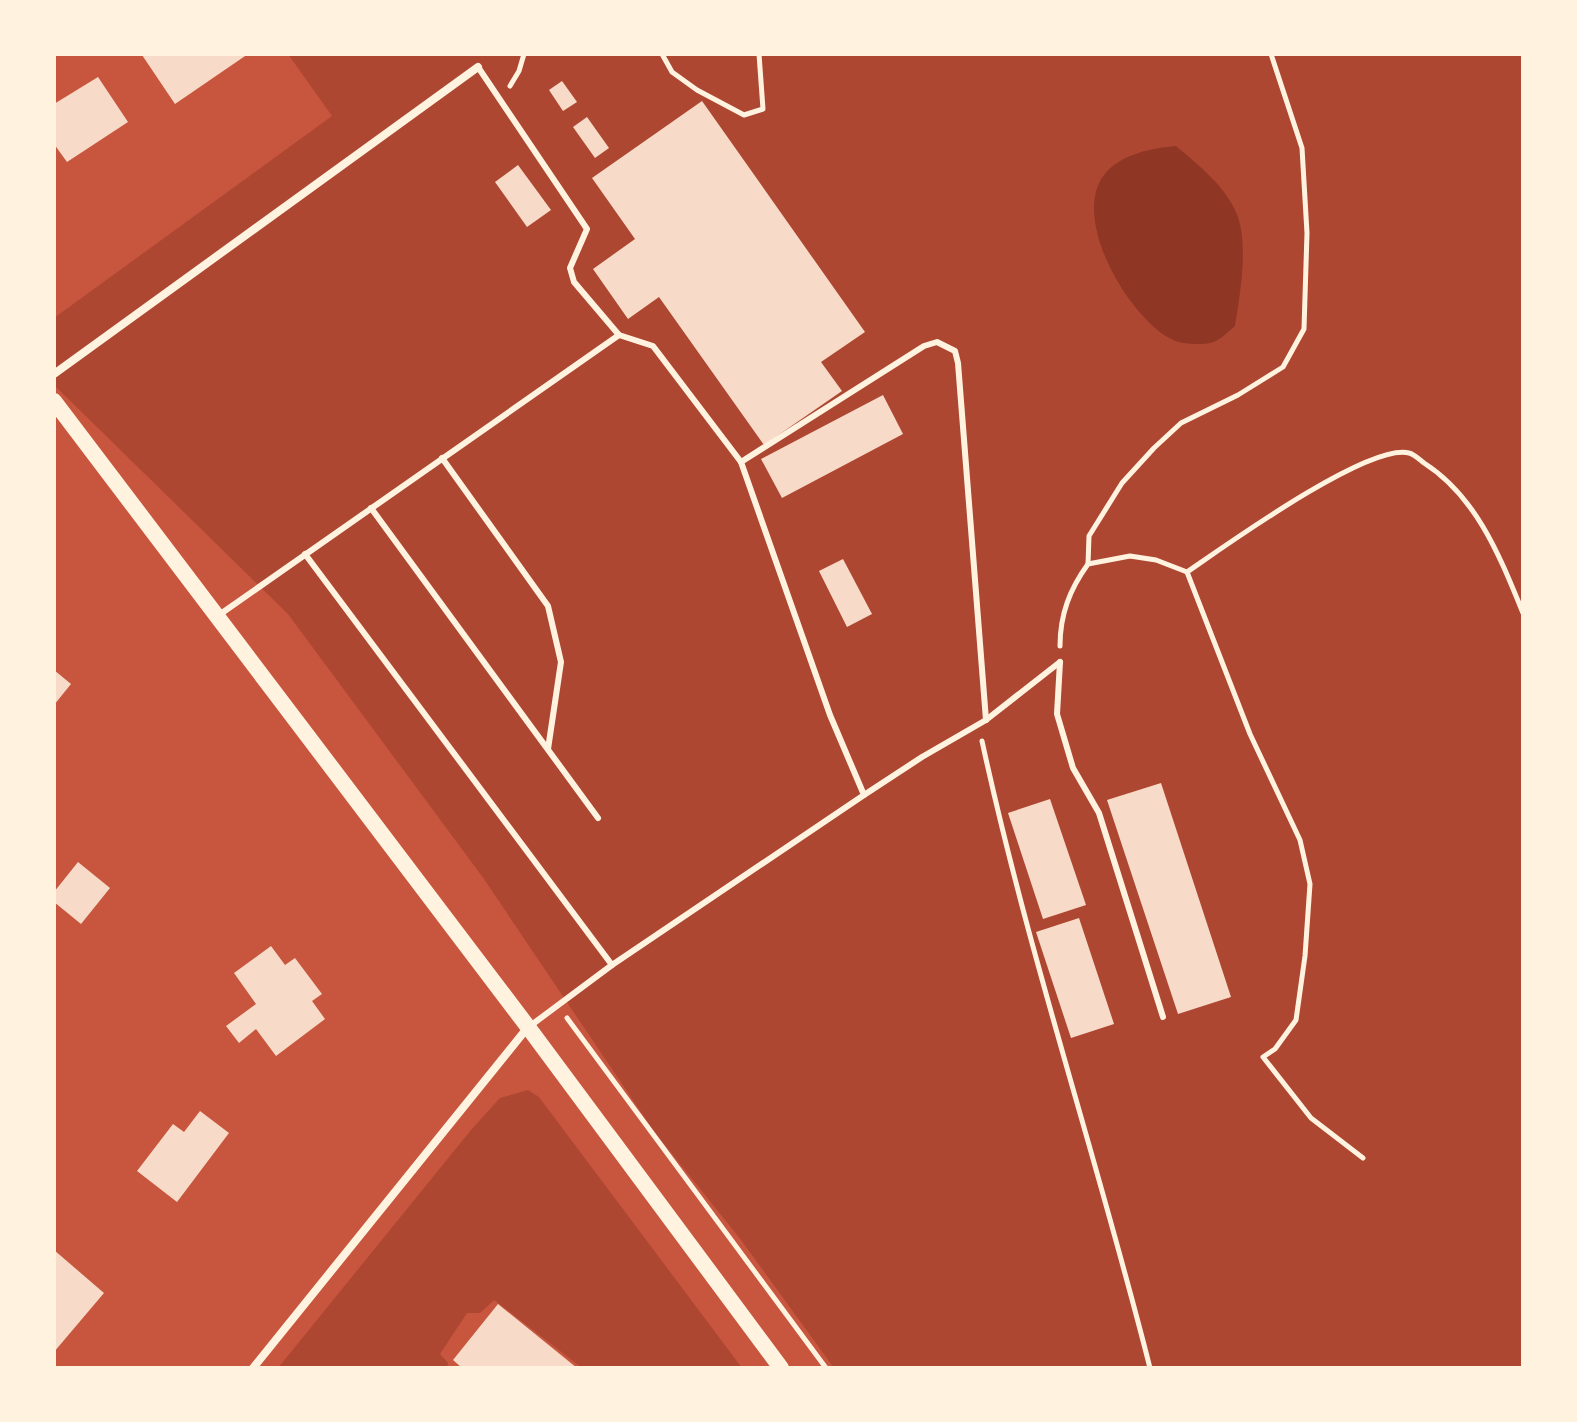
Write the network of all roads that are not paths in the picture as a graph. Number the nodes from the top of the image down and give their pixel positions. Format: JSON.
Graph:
{"nodes":[{"id":1,"x":478,"y":67,"type":"joint"},
{"id":2,"x":619,"y":335,"type":"junction"},
{"id":3,"x":54,"y":374,"type":"edge"},
{"id":4,"x":54,"y":401,"type":"edge"},
{"id":5,"x":442,"y":458,"type":"junction"},
{"id":6,"x":741,"y":462,"type":"junction"},
{"id":7,"x":371,"y":508,"type":"junction"},
{"id":8,"x":305,"y":554,"type":"junction"},
{"id":9,"x":216,"y":617,"type":"junction"},
{"id":10,"x":986,"y":720,"type":"junction"},
{"id":11,"x":548,"y":749,"type":"junction"},
{"id":12,"x":864,"y":795,"type":"junction"},
{"id":13,"x":598,"y":818,"type":"dead end"},
{"id":14,"x":612,"y":965,"type":"junction"},
{"id":15,"x":1163,"y":1017,"type":"dead end"},
{"id":16,"x":528,"y":1027,"type":"junction"},
{"id":17,"x":253,"y":1368,"type":"edge"},
{"id":18,"x":781,"y":1368,"type":"edge"}],
"edges":[{"from":1,"to":2,"type":"lane"},
{"from":1,"to":3,"type":"street"},
{"from":2,"to":5,"type":"lane"},
{"from":2,"to":6,"type":"lane"},
{"from":4,"to":9,"type":"main road"},
{"from":5,"to":7,"type":"lane"},
{"from":5,"to":11,"type":"lane"},
{"from":6,"to":10,"type":"lane"},
{"from":6,"to":12,"type":"lane"},
{"from":7,"to":8,"type":"lane"},
{"from":7,"to":11,"type":"lane"},
{"from":8,"to":9,"type":"lane"},
{"from":8,"to":14,"type":"lane"},
{"from":9,"to":16,"type":"main road"},
{"from":10,"to":12,"type":"lane"},
{"from":10,"to":15,"type":"lane"},
{"from":11,"to":13,"type":"lane"},
{"from":12,"to":14,"type":"lane"},
{"from":14,"to":16,"type":"lane"},
{"from":16,"to":17,"type":"street"},
{"from":16,"to":18,"type":"main road"}]}
